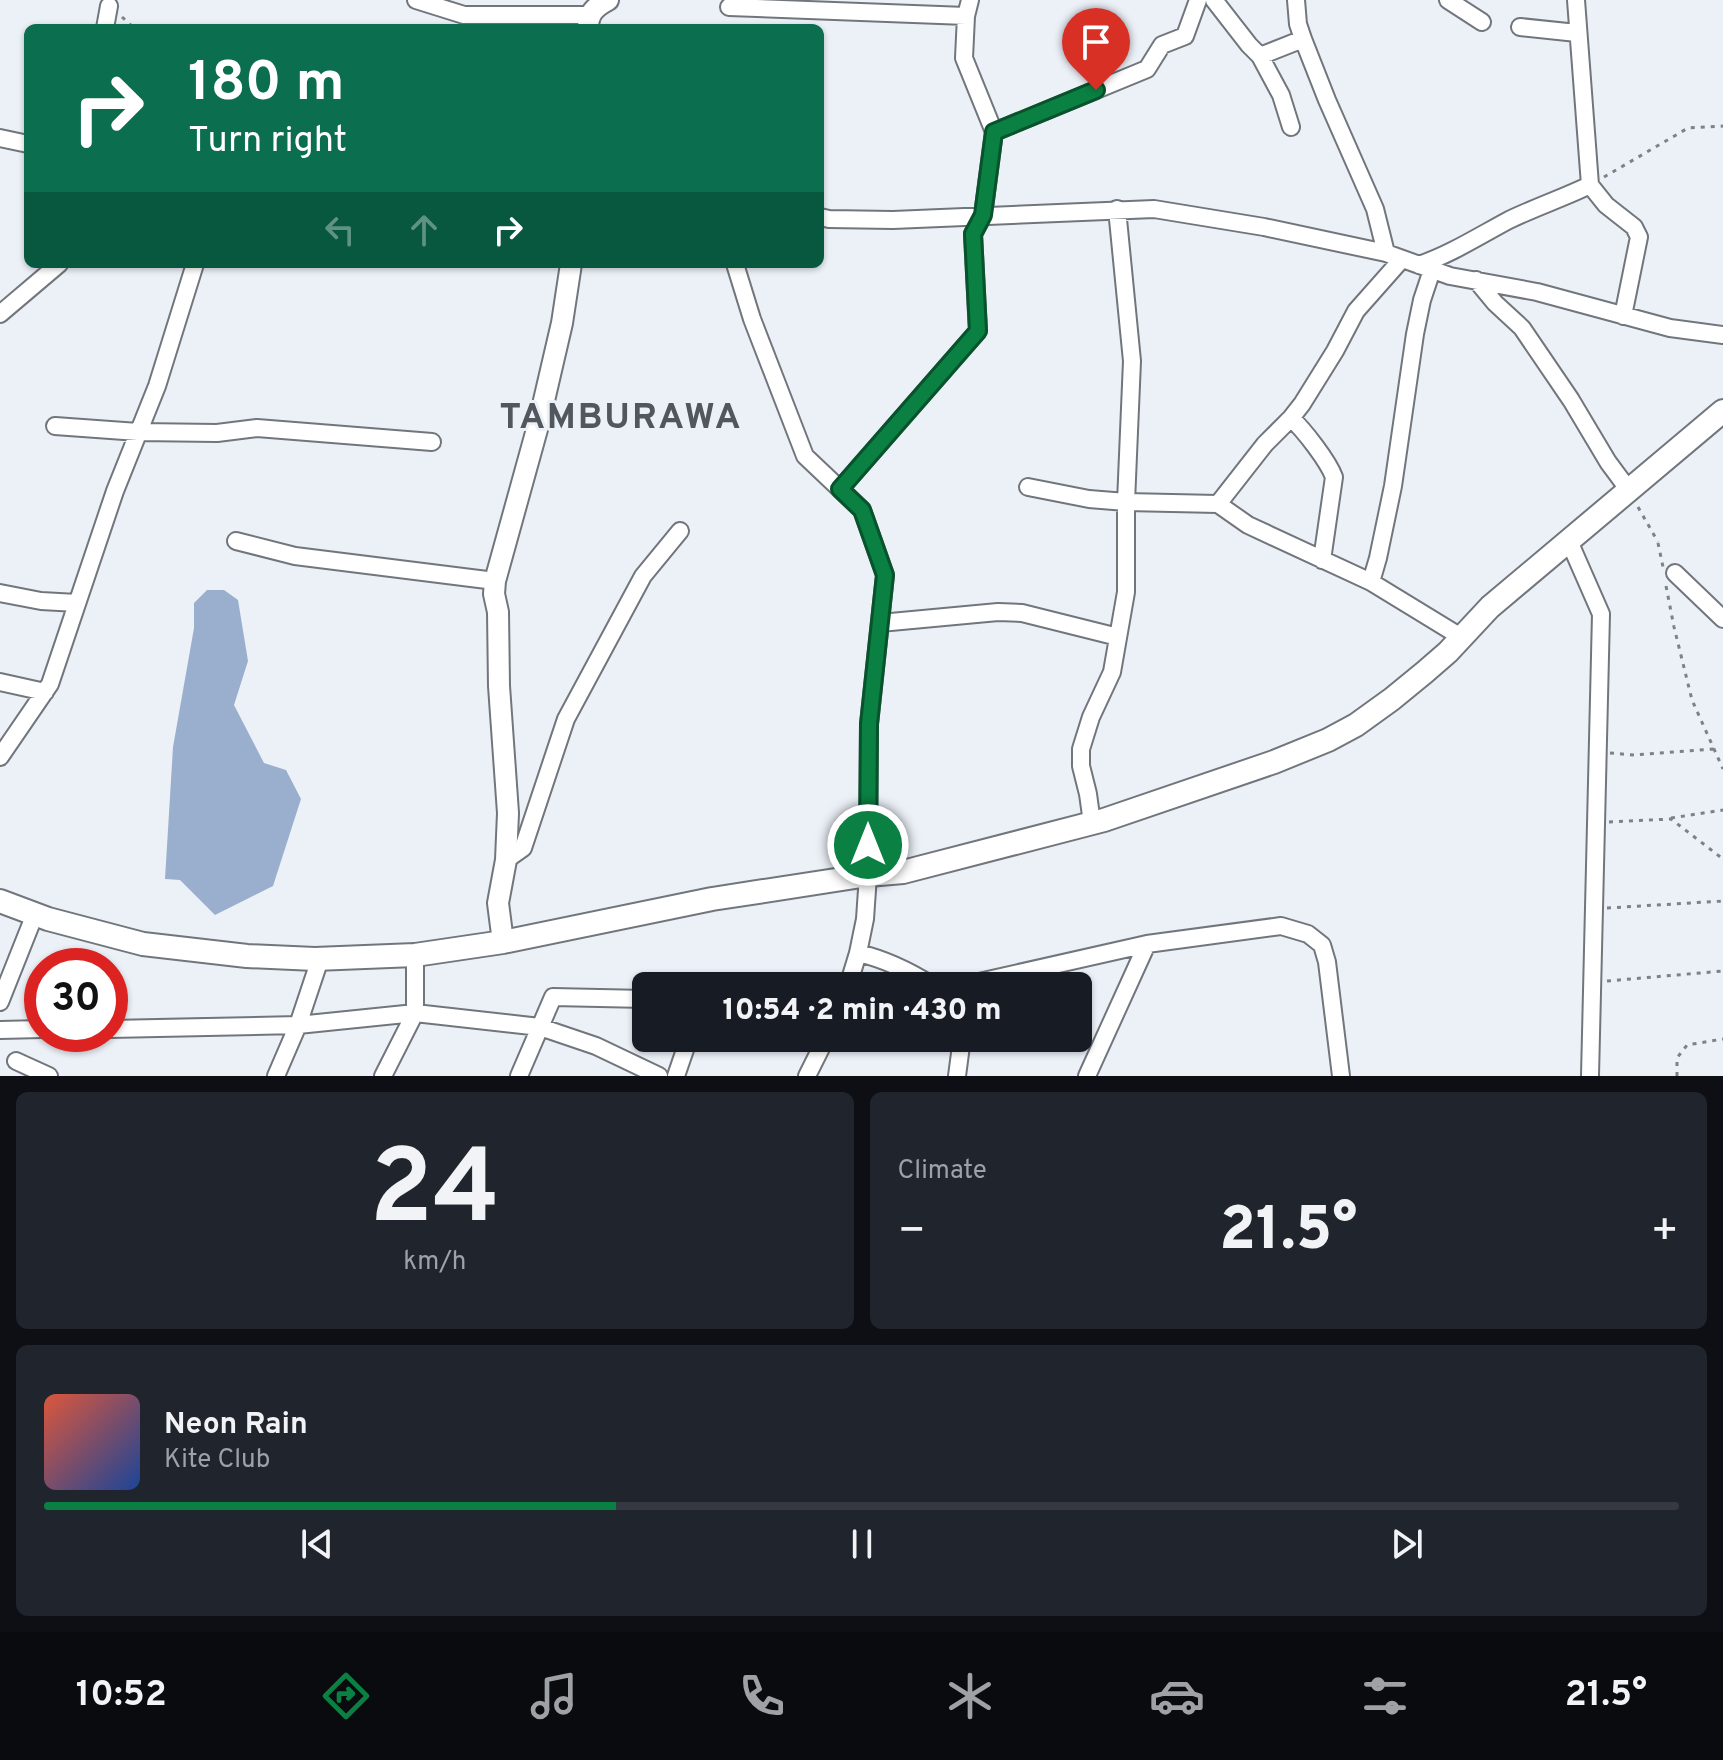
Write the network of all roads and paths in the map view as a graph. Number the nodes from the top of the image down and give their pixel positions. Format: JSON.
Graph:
{"nodes":[{"id":1,"x":416,"y":0,"type":"edge"},
{"id":2,"x":608,"y":0,"type":"edge"},
{"id":3,"x":1198,"y":0,"type":"edge"},
{"id":4,"x":1214,"y":0,"type":"edge"},
{"id":5,"x":1296,"y":0,"type":"edge"},
{"id":6,"x":1448,"y":0,"type":"edge"},
{"id":7,"x":1576,"y":0,"type":"edge"},
{"id":8,"x":825,"y":5,"type":"edge"},
{"id":9,"x":109,"y":6,"type":"dead end"},
{"id":10,"x":544,"y":7,"type":"edge"},
{"id":11,"x":729,"y":7,"type":"dead end"},
{"id":12,"x":968,"y":8,"type":"edge"},
{"id":13,"x":588,"y":21,"type":"edge"},
{"id":14,"x":1482,"y":22,"type":"dead end"},
{"id":15,"x":106,"y":24,"type":"edge"},
{"id":16,"x":1520,"y":27,"type":"dead end"},
{"id":17,"x":1577,"y":33,"type":"junction"},
{"id":18,"x":1303,"y":39,"type":"junction"},
{"id":19,"x":1260,"y":56,"type":"junction"},
{"id":20,"x":1723,"y":126,"type":"edge"},
{"id":21,"x":1291,"y":127,"type":"dead end"},
{"id":22,"x":994,"y":132,"type":"junction"},
{"id":23,"x":0,"y":138,"type":"edge"},
{"id":24,"x":24,"y":143,"type":"edge"},
{"id":25,"x":1590,"y":185,"type":"junction"},
{"id":26,"x":1117,"y":209,"type":"junction"},
{"id":27,"x":983,"y":215,"type":"junction"},
{"id":28,"x":824,"y":218,"type":"edge"},
{"id":29,"x":1394,"y":256,"type":"junction"},
{"id":30,"x":54,"y":268,"type":"edge"},
{"id":31,"x":194,"y":268,"type":"edge"},
{"id":32,"x":570,"y":268,"type":"edge"},
{"id":33,"x":736,"y":268,"type":"edge"},
{"id":34,"x":1426,"y":268,"type":"junction"},
{"id":35,"x":1476,"y":280,"type":"junction"},
{"id":36,"x":0,"y":314,"type":"edge"},
{"id":37,"x":1623,"y":316,"type":"junction"},
{"id":38,"x":1723,"y":335,"type":"edge"},
{"id":39,"x":1723,"y":411,"type":"edge"},
{"id":40,"x":1291,"y":418,"type":"junction"},
{"id":41,"x":55,"y":426,"type":"dead end"},
{"id":42,"x":138,"y":432,"type":"junction"},
{"id":43,"x":432,"y":442,"type":"dead end"},
{"id":44,"x":1028,"y":487,"type":"dead end"},
{"id":45,"x":840,"y":489,"type":"junction"},
{"id":46,"x":1628,"y":489,"type":"junction"},
{"id":47,"x":1126,"y":502,"type":"junction"},
{"id":48,"x":1218,"y":504,"type":"junction"},
{"id":49,"x":680,"y":531,"type":"dead end"},
{"id":50,"x":236,"y":541,"type":"dead end"},
{"id":51,"x":1569,"y":541,"type":"junction"},
{"id":52,"x":1658,"y":543,"type":"junction"},
{"id":53,"x":1322,"y":560,"type":"junction"},
{"id":54,"x":1668,"y":576,"type":"junction"},
{"id":55,"x":495,"y":581,"type":"junction"},
{"id":56,"x":1371,"y":582,"type":"junction"},
{"id":57,"x":0,"y":593,"type":"edge"},
{"id":58,"x":77,"y":603,"type":"junction"},
{"id":59,"x":1723,"y":619,"type":"edge"},
{"id":60,"x":880,"y":623,"type":"junction"},
{"id":61,"x":1118,"y":637,"type":"junction"},
{"id":62,"x":1461,"y":637,"type":"junction"},
{"id":63,"x":0,"y":682,"type":"edge"},
{"id":64,"x":45,"y":692,"type":"junction"},
{"id":65,"x":1714,"y":749,"type":"junction"},
{"id":66,"x":1597,"y":752,"type":"junction"},
{"id":67,"x":0,"y":757,"type":"edge"},
{"id":68,"x":1723,"y":769,"type":"edge"},
{"id":69,"x":1723,"y":810,"type":"edge"},
{"id":70,"x":1671,"y":819,"type":"junction"},
{"id":71,"x":1092,"y":823,"type":"junction"},
{"id":72,"x":1595,"y":823,"type":"junction"},
{"id":73,"x":1723,"y":859,"type":"edge"},
{"id":74,"x":506,"y":860,"type":"junction"},
{"id":75,"x":868,"y":875,"type":"junction"},
{"id":76,"x":0,"y":901,"type":"edge"},
{"id":77,"x":1723,"y":901,"type":"edge"},
{"id":78,"x":1593,"y":909,"type":"junction"},
{"id":79,"x":35,"y":914,"type":"junction"},
{"id":80,"x":503,"y":942,"type":"junction"},
{"id":81,"x":1147,"y":944,"type":"junction"},
{"id":82,"x":858,"y":953,"type":"junction"},
{"id":83,"x":415,"y":955,"type":"junction"},
{"id":84,"x":320,"y":959,"type":"junction"},
{"id":85,"x":1723,"y":971,"type":"edge"},
{"id":86,"x":853,"y":972,"type":"edge"},
{"id":87,"x":908,"y":972,"type":"edge"},
{"id":88,"x":1023,"y":972,"type":"edge"},
{"id":89,"x":1591,"y":983,"type":"junction"},
{"id":90,"x":632,"y":999,"type":"edge"},
{"id":91,"x":0,"y":1002,"type":"edge"},
{"id":92,"x":415,"y":1013,"type":"junction"},
{"id":93,"x":298,"y":1025,"type":"junction"},
{"id":94,"x":540,"y":1027,"type":"junction"},
{"id":95,"x":24,"y":1029,"type":"edge"},
{"id":96,"x":128,"y":1029,"type":"edge"},
{"id":97,"x":0,"y":1030,"type":"edge"},
{"id":98,"x":1723,"y":1039,"type":"edge"},
{"id":99,"x":684,"y":1052,"type":"edge"},
{"id":100,"x":819,"y":1052,"type":"edge"},
{"id":101,"x":960,"y":1052,"type":"edge"},
{"id":102,"x":16,"y":1061,"type":"dead end"},
{"id":103,"x":49,"y":1076,"type":"edge"},
{"id":104,"x":276,"y":1076,"type":"edge"},
{"id":105,"x":383,"y":1076,"type":"edge"},
{"id":106,"x":519,"y":1076,"type":"edge"},
{"id":107,"x":659,"y":1076,"type":"edge"},
{"id":108,"x":676,"y":1076,"type":"edge"},
{"id":109,"x":807,"y":1076,"type":"edge"},
{"id":110,"x":957,"y":1076,"type":"edge"},
{"id":111,"x":1087,"y":1076,"type":"edge"},
{"id":112,"x":1341,"y":1076,"type":"edge"},
{"id":113,"x":1590,"y":1076,"type":"edge"},
{"id":114,"x":1677,"y":1076,"type":"edge"}],
"edges":[{"from":1,"to":10,"type":"street"},
{"from":2,"to":13,"type":"street"},
{"from":3,"to":22,"type":"street"},
{"from":4,"to":19,"type":"street"},
{"from":5,"to":18,"type":"street"},
{"from":6,"to":14,"type":"street"},
{"from":7,"to":17,"type":"street"},
{"from":8,"to":11,"type":"street"},
{"from":8,"to":12,"type":"street"},
{"from":9,"to":15,"type":"street"},
{"from":10,"to":13,"type":"street"},
{"from":12,"to":22,"type":"street"},
{"from":16,"to":17,"type":"street"},
{"from":17,"to":25,"type":"street"},
{"from":18,"to":19,"type":"street"},
{"from":18,"to":29,"type":"street"},
{"from":19,"to":21,"type":"street"},
{"from":20,"to":25,"type":"path"},
{"from":22,"to":27,"type":"street"},
{"from":23,"to":24,"type":"street"},
{"from":25,"to":34,"type":"street"},
{"from":25,"to":37,"type":"street"},
{"from":26,"to":27,"type":"street"},
{"from":26,"to":29,"type":"street"},
{"from":26,"to":47,"type":"street"},
{"from":27,"to":28,"type":"street"},
{"from":27,"to":45,"type":"street"},
{"from":29,"to":34,"type":"street"},
{"from":29,"to":40,"type":"street"},
{"from":30,"to":36,"type":"street"},
{"from":31,"to":42,"type":"street"},
{"from":32,"to":55,"type":"street"},
{"from":33,"to":45,"type":"street"},
{"from":34,"to":35,"type":"street"},
{"from":34,"to":56,"type":"street"},
{"from":35,"to":37,"type":"street"},
{"from":35,"to":46,"type":"street"},
{"from":37,"to":38,"type":"street"},
{"from":39,"to":46,"type":"main road"},
{"from":40,"to":48,"type":"street"},
{"from":40,"to":53,"type":"street"},
{"from":41,"to":42,"type":"street"},
{"from":42,"to":43,"type":"street"},
{"from":42,"to":58,"type":"street"},
{"from":44,"to":47,"type":"street"},
{"from":45,"to":60,"type":"street"},
{"from":46,"to":51,"type":"main road"},
{"from":46,"to":52,"type":"path"},
{"from":47,"to":48,"type":"street"},
{"from":47,"to":61,"type":"street"},
{"from":48,"to":53,"type":"street"},
{"from":49,"to":74,"type":"street"},
{"from":50,"to":55,"type":"street"},
{"from":51,"to":62,"type":"main road"},
{"from":51,"to":66,"type":"street"},
{"from":52,"to":54,"type":"path"},
{"from":52,"to":54,"type":"path"},
{"from":53,"to":56,"type":"street"},
{"from":54,"to":59,"type":"street"},
{"from":54,"to":65,"type":"path"},
{"from":55,"to":74,"type":"street"},
{"from":56,"to":62,"type":"street"},
{"from":57,"to":58,"type":"street"},
{"from":58,"to":64,"type":"street"},
{"from":60,"to":61,"type":"street"},
{"from":60,"to":75,"type":"street"},
{"from":61,"to":71,"type":"street"},
{"from":62,"to":71,"type":"main road"},
{"from":63,"to":64,"type":"street"},
{"from":64,"to":67,"type":"street"},
{"from":65,"to":66,"type":"path"},
{"from":65,"to":68,"type":"path"},
{"from":66,"to":72,"type":"street"},
{"from":69,"to":70,"type":"path"},
{"from":70,"to":72,"type":"path"},
{"from":70,"to":73,"type":"path"},
{"from":71,"to":75,"type":"main road"},
{"from":72,"to":78,"type":"street"},
{"from":74,"to":80,"type":"street"},
{"from":75,"to":80,"type":"main road"},
{"from":75,"to":82,"type":"street"},
{"from":76,"to":79,"type":"main road"},
{"from":77,"to":78,"type":"path"},
{"from":78,"to":89,"type":"street"},
{"from":79,"to":84,"type":"main road"},
{"from":79,"to":91,"type":"street"},
{"from":80,"to":83,"type":"main road"},
{"from":81,"to":88,"type":"street"},
{"from":81,"to":111,"type":"street"},
{"from":81,"to":112,"type":"street"},
{"from":82,"to":86,"type":"street"},
{"from":82,"to":87,"type":"street"},
{"from":83,"to":84,"type":"main road"},
{"from":83,"to":92,"type":"street"},
{"from":84,"to":93,"type":"street"},
{"from":85,"to":89,"type":"path"},
{"from":89,"to":113,"type":"street"},
{"from":90,"to":94,"type":"street"},
{"from":92,"to":93,"type":"street"},
{"from":92,"to":94,"type":"street"},
{"from":92,"to":105,"type":"street"},
{"from":93,"to":96,"type":"street"},
{"from":93,"to":104,"type":"street"},
{"from":94,"to":106,"type":"street"},
{"from":94,"to":107,"type":"street"},
{"from":95,"to":97,"type":"street"},
{"from":98,"to":114,"type":"path"},
{"from":99,"to":108,"type":"street"},
{"from":100,"to":109,"type":"street"},
{"from":101,"to":110,"type":"street"},
{"from":102,"to":103,"type":"street"}]}
